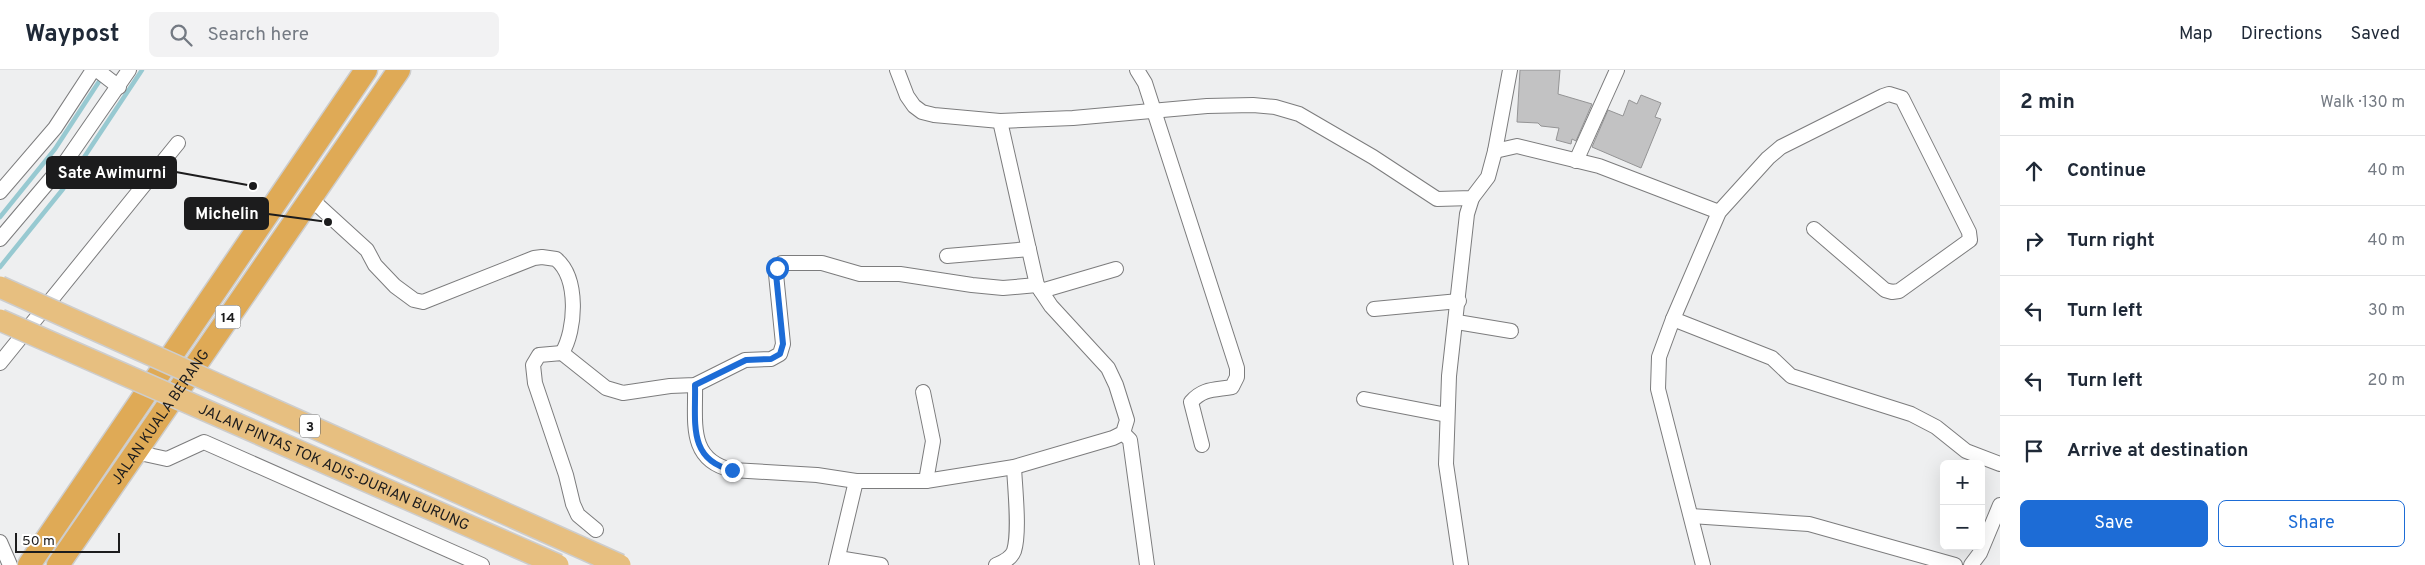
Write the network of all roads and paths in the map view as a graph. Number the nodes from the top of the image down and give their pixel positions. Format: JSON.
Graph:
{"nodes":[{"id":1,"x":129,"y":70,"type":"edge"},
{"id":2,"x":366,"y":70,"type":"edge"},
{"id":3,"x":399,"y":70,"type":"edge"},
{"id":4,"x":897,"y":70,"type":"edge"},
{"id":5,"x":1136,"y":70,"type":"edge"},
{"id":6,"x":1510,"y":70,"type":"edge"},
{"id":7,"x":1617,"y":70,"type":"edge"},
{"id":8,"x":96,"y":71,"type":"edge"},
{"id":9,"x":115,"y":84,"type":"junction"},
{"id":10,"x":1154,"y":110,"type":"junction"},
{"id":11,"x":1000,"y":121,"type":"junction"},
{"id":12,"x":178,"y":143,"type":"dead end"},
{"id":13,"x":1495,"y":151,"type":"junction"},
{"id":14,"x":1576,"y":161,"type":"junction"},
{"id":15,"x":0,"y":192,"type":"edge"},
{"id":16,"x":310,"y":198,"type":"junction"},
{"id":17,"x":1472,"y":198,"type":"junction"},
{"id":18,"x":1719,"y":212,"type":"junction"},
{"id":19,"x":1814,"y":229,"type":"dead end"},
{"id":20,"x":0,"y":239,"type":"edge"},
{"id":21,"x":1029,"y":249,"type":"junction"},
{"id":22,"x":947,"y":256,"type":"dead end"},
{"id":23,"x":1116,"y":269,"type":"dead end"},
{"id":24,"x":0,"y":287,"type":"edge"},
{"id":25,"x":1039,"y":288,"type":"junction"},
{"id":26,"x":1459,"y":301,"type":"junction"},
{"id":27,"x":1374,"y":309,"type":"dead end"},
{"id":28,"x":1674,"y":319,"type":"junction"},
{"id":29,"x":0,"y":320,"type":"edge"},
{"id":30,"x":1457,"y":322,"type":"junction"},
{"id":31,"x":1511,"y":331,"type":"dead end"},
{"id":32,"x":562,"y":353,"type":"junction"},
{"id":33,"x":0,"y":363,"type":"edge"},
{"id":34,"x":695,"y":385,"type":"junction"},
{"id":35,"x":923,"y":392,"type":"dead end"},
{"id":36,"x":1364,"y":399,"type":"dead end"},
{"id":37,"x":1447,"y":415,"type":"junction"},
{"id":38,"x":1123,"y":433,"type":"junction"},
{"id":39,"x":1202,"y":445,"type":"dead end"},
{"id":40,"x":135,"y":452,"type":"junction"},
{"id":41,"x":2000,"y":464,"type":"edge"},
{"id":42,"x":1014,"y":467,"type":"junction"},
{"id":43,"x":856,"y":480,"type":"junction"},
{"id":44,"x":926,"y":482,"type":"junction"},
{"id":45,"x":2000,"y":504,"type":"edge"},
{"id":46,"x":1691,"y":516,"type":"junction"},
{"id":47,"x":596,"y":530,"type":"dead end"},
{"id":48,"x":0,"y":542,"type":"edge"},
{"id":49,"x":837,"y":562,"type":"edge"},
{"id":50,"x":10,"y":565,"type":"edge"},
{"id":51,"x":29,"y":565,"type":"edge"},
{"id":52,"x":58,"y":565,"type":"edge"},
{"id":53,"x":482,"y":565,"type":"edge"},
{"id":54,"x":558,"y":565,"type":"edge"},
{"id":55,"x":620,"y":565,"type":"edge"},
{"id":56,"x":881,"y":565,"type":"edge"},
{"id":57,"x":996,"y":565,"type":"edge"},
{"id":58,"x":1148,"y":565,"type":"edge"},
{"id":59,"x":1461,"y":565,"type":"edge"},
{"id":60,"x":1703,"y":565,"type":"edge"},
{"id":61,"x":1956,"y":565,"type":"edge"},
{"id":62,"x":1971,"y":565,"type":"edge"}],
"edges":[{"from":1,"to":9,"type":"street"},
{"from":2,"to":51,"type":"highway","name":"JALAN KUALA BERANG","number":"14"},
{"from":3,"to":16,"type":"highway","name":"JALAN KUALA BERANG","number":"14"},
{"from":4,"to":11,"type":"street"},
{"from":5,"to":10,"type":"street"},
{"from":6,"to":13,"type":"street"},
{"from":7,"to":14,"type":"street"},
{"from":8,"to":9,"type":"street"},
{"from":8,"to":15,"type":"street"},
{"from":9,"to":20,"type":"street"},
{"from":10,"to":11,"type":"street"},
{"from":10,"to":17,"type":"street"},
{"from":10,"to":39,"type":"street"},
{"from":11,"to":21,"type":"street"},
{"from":12,"to":33,"type":"street"},
{"from":13,"to":14,"type":"street"},
{"from":13,"to":17,"type":"street"},
{"from":14,"to":18,"type":"street"},
{"from":16,"to":32,"type":"street"},
{"from":16,"to":40,"type":"highway","name":"JALAN KUALA BERANG","number":"14"},
{"from":17,"to":26,"type":"street"},
{"from":18,"to":19,"type":"street"},
{"from":18,"to":28,"type":"street"},
{"from":21,"to":22,"type":"street"},
{"from":21,"to":25,"type":"street"},
{"from":23,"to":25,"type":"street"},
{"from":24,"to":55,"type":"main road","name":"JALAN PINTAS TOK ADIS-DURIAN BURUNG","number":"3","bridge":true},
{"from":25,"to":34,"type":"street"},
{"from":25,"to":38,"type":"street"},
{"from":26,"to":27,"type":"street"},
{"from":26,"to":30,"type":"street"},
{"from":28,"to":41,"type":"street"},
{"from":28,"to":46,"type":"street"},
{"from":29,"to":54,"type":"main road","name":"JALAN PINTAS TOK ADIS-DURIAN BURUNG","number":"3","bridge":true},
{"from":30,"to":31,"type":"street"},
{"from":30,"to":37,"type":"street"},
{"from":32,"to":34,"type":"street"},
{"from":32,"to":47,"type":"street"},
{"from":34,"to":43,"type":"street"},
{"from":35,"to":44,"type":"street"},
{"from":36,"to":37,"type":"street"},
{"from":37,"to":59,"type":"street"},
{"from":38,"to":42,"type":"street"},
{"from":38,"to":58,"type":"street"},
{"from":40,"to":52,"type":"highway","name":"JALAN KUALA BERANG","number":"14"},
{"from":40,"to":53,"type":"street"},
{"from":42,"to":44,"type":"street"},
{"from":42,"to":57,"type":"street"},
{"from":43,"to":44,"type":"street"},
{"from":43,"to":49,"type":"street"},
{"from":45,"to":62,"type":"street"},
{"from":46,"to":60,"type":"street"},
{"from":46,"to":61,"type":"street"},
{"from":48,"to":50,"type":"street"},
{"from":49,"to":56,"type":"street"}]}
